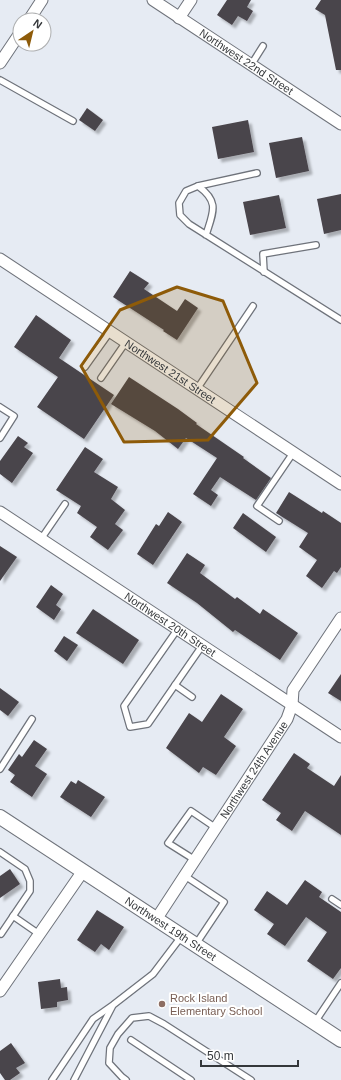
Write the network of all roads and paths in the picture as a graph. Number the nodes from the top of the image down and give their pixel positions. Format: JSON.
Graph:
{"nodes":[{"id":1,"x":42,"y":0,"type":"edge"},
{"id":2,"x":153,"y":0,"type":"edge"},
{"id":3,"x":191,"y":0,"type":"edge"},
{"id":4,"x":34,"y":12,"type":"edge"},
{"id":5,"x":180,"y":18,"type":"junction"},
{"id":6,"x":12,"y":45,"type":"edge"},
{"id":7,"x":263,"y":46,"type":"dead end"},
{"id":8,"x":0,"y":63,"type":"edge"},
{"id":9,"x":251,"y":65,"type":"junction"},
{"id":10,"x":0,"y":80,"type":"edge"},
{"id":11,"x":73,"y":121,"type":"dead end"},
{"id":12,"x":341,"y":124,"type":"edge"},
{"id":13,"x":257,"y":173,"type":"dead end"},
{"id":14,"x":198,"y":186,"type":"junction"},
{"id":15,"x":206,"y":235,"type":"junction"},
{"id":16,"x":316,"y":245,"type":"dead end"},
{"id":17,"x":0,"y":259,"type":"edge"},
{"id":18,"x":264,"y":272,"type":"junction"},
{"id":19,"x":252,"y":306,"type":"dead end"},
{"id":20,"x":341,"y":320,"type":"edge"},
{"id":21,"x":110,"y":332,"type":"junction"},
{"id":22,"x":126,"y":342,"type":"junction"},
{"id":23,"x":84,"y":367,"type":"dead end"},
{"id":24,"x":101,"y":378,"type":"dead end"},
{"id":25,"x":197,"y":389,"type":"junction"},
{"id":26,"x":0,"y":407,"type":"edge"},
{"id":27,"x":0,"y":438,"type":"edge"},
{"id":28,"x":293,"y":452,"type":"junction"},
{"id":29,"x":341,"y":484,"type":"edge"},
{"id":30,"x":65,"y":504,"type":"dead end"},
{"id":31,"x":0,"y":512,"type":"edge"},
{"id":32,"x":279,"y":521,"type":"dead end"},
{"id":33,"x":41,"y":539,"type":"junction"},
{"id":34,"x":341,"y":618,"type":"edge"},
{"id":35,"x":177,"y":630,"type":"junction"},
{"id":36,"x":202,"y":646,"type":"junction"},
{"id":37,"x":175,"y":685,"type":"junction"},
{"id":38,"x":192,"y":697,"type":"dead end"},
{"id":39,"x":292,"y":705,"type":"junction"},
{"id":40,"x":32,"y":719,"type":"dead end"},
{"id":41,"x":341,"y":737,"type":"edge"},
{"id":42,"x":0,"y":769,"type":"edge"},
{"id":43,"x":0,"y":817,"type":"edge"},
{"id":44,"x":216,"y":828,"type":"junction"},
{"id":45,"x":0,"y":852,"type":"edge"},
{"id":46,"x":195,"y":860,"type":"junction"},
{"id":47,"x":83,"y":871,"type":"junction"},
{"id":48,"x":185,"y":876,"type":"junction"},
{"id":49,"x":332,"y":899,"type":"dead end"},
{"id":50,"x":341,"y":905,"type":"edge"},
{"id":51,"x":13,"y":916,"type":"junction"},
{"id":52,"x":157,"y":918,"type":"junction"},
{"id":53,"x":1,"y":934,"type":"edge"},
{"id":54,"x":39,"y":934,"type":"junction"},
{"id":55,"x":182,"y":935,"type":"junction"},
{"id":56,"x":196,"y":944,"type":"junction"},
{"id":57,"x":341,"y":983,"type":"edge"},
{"id":58,"x":0,"y":991,"type":"edge"},
{"id":59,"x":113,"y":1005,"type":"junction"},
{"id":60,"x":315,"y":1023,"type":"junction"},
{"id":61,"x":340,"y":1036,"type":"edge"},
{"id":62,"x":131,"y":1040,"type":"dead end"},
{"id":63,"x":52,"y":1080,"type":"edge"},
{"id":64,"x":74,"y":1080,"type":"edge"},
{"id":65,"x":126,"y":1080,"type":"edge"},
{"id":66,"x":191,"y":1080,"type":"edge"},
{"id":67,"x":251,"y":1080,"type":"edge"}],
"edges":[{"from":1,"to":4,"type":"street"},
{"from":2,"to":5,"type":"street","name":"Northwest 22nd Street"},
{"from":3,"to":5,"type":"street"},
{"from":5,"to":9,"type":"street","name":"Northwest 22nd Street"},
{"from":6,"to":8,"type":"street"},
{"from":7,"to":9,"type":"lane"},
{"from":9,"to":12,"type":"street","name":"Northwest 22nd Street"},
{"from":10,"to":11,"type":"lane"},
{"from":13,"to":14,"type":"lane"},
{"from":14,"to":15,"type":"lane"},
{"from":14,"to":15,"type":"lane"},
{"from":15,"to":18,"type":"lane"},
{"from":16,"to":18,"type":"lane"},
{"from":17,"to":21,"type":"street","name":"Northwest 21st Street"},
{"from":18,"to":20,"type":"lane"},
{"from":19,"to":25,"type":"lane"},
{"from":21,"to":22,"type":"street","name":"Northwest 21st Street"},
{"from":21,"to":23,"type":"lane"},
{"from":22,"to":24,"type":"lane"},
{"from":22,"to":25,"type":"street","name":"Northwest 21st Street"},
{"from":25,"to":28,"type":"street","name":"Northwest 21st Street"},
{"from":26,"to":27,"type":"lane"},
{"from":28,"to":29,"type":"street","name":"Northwest 21st Street"},
{"from":28,"to":32,"type":"lane"},
{"from":30,"to":33,"type":"lane"},
{"from":31,"to":33,"type":"street","name":"Northwest 20th Street"},
{"from":33,"to":35,"type":"street","name":"Northwest 20th Street"},
{"from":34,"to":39,"type":"street","name":"Northwest 24th Avenue"},
{"from":35,"to":36,"type":"street","name":"Northwest 20th Street"},
{"from":35,"to":37,"type":"lane"},
{"from":36,"to":37,"type":"lane"},
{"from":36,"to":39,"type":"street","name":"Northwest 20th Street"},
{"from":37,"to":38,"type":"lane"},
{"from":39,"to":41,"type":"street","name":"Northwest 20th Street"},
{"from":39,"to":44,"type":"street","name":"Northwest 24th Avenue"},
{"from":40,"to":42,"type":"lane"},
{"from":43,"to":47,"type":"street","name":"Northwest 19th Street"},
{"from":44,"to":46,"type":"street","name":"Northwest 24th Avenue"},
{"from":44,"to":46,"type":"lane"},
{"from":45,"to":51,"type":"lane"},
{"from":46,"to":48,"type":"street","name":"Northwest 24th Avenue"},
{"from":47,"to":52,"type":"street","name":"Northwest 19th Street"},
{"from":47,"to":54,"type":"street"},
{"from":48,"to":52,"type":"street","name":"Northwest 24th Avenue"},
{"from":48,"to":56,"type":"lane"},
{"from":49,"to":50,"type":"lane"},
{"from":51,"to":53,"type":"lane"},
{"from":51,"to":54,"type":"lane"},
{"from":52,"to":55,"type":"street","name":"Northwest 19th Street"},
{"from":54,"to":58,"type":"street"},
{"from":55,"to":56,"type":"street","name":"Northwest 19th Street"},
{"from":55,"to":59,"type":"lane"},
{"from":56,"to":60,"type":"street","name":"Northwest 19th Street"},
{"from":57,"to":60,"type":"lane"},
{"from":59,"to":63,"type":"lane"},
{"from":59,"to":64,"type":"lane"},
{"from":60,"to":61,"type":"street","name":"Northwest 19th Street"},
{"from":62,"to":66,"type":"lane"},
{"from":65,"to":67,"type":"lane"}]}
